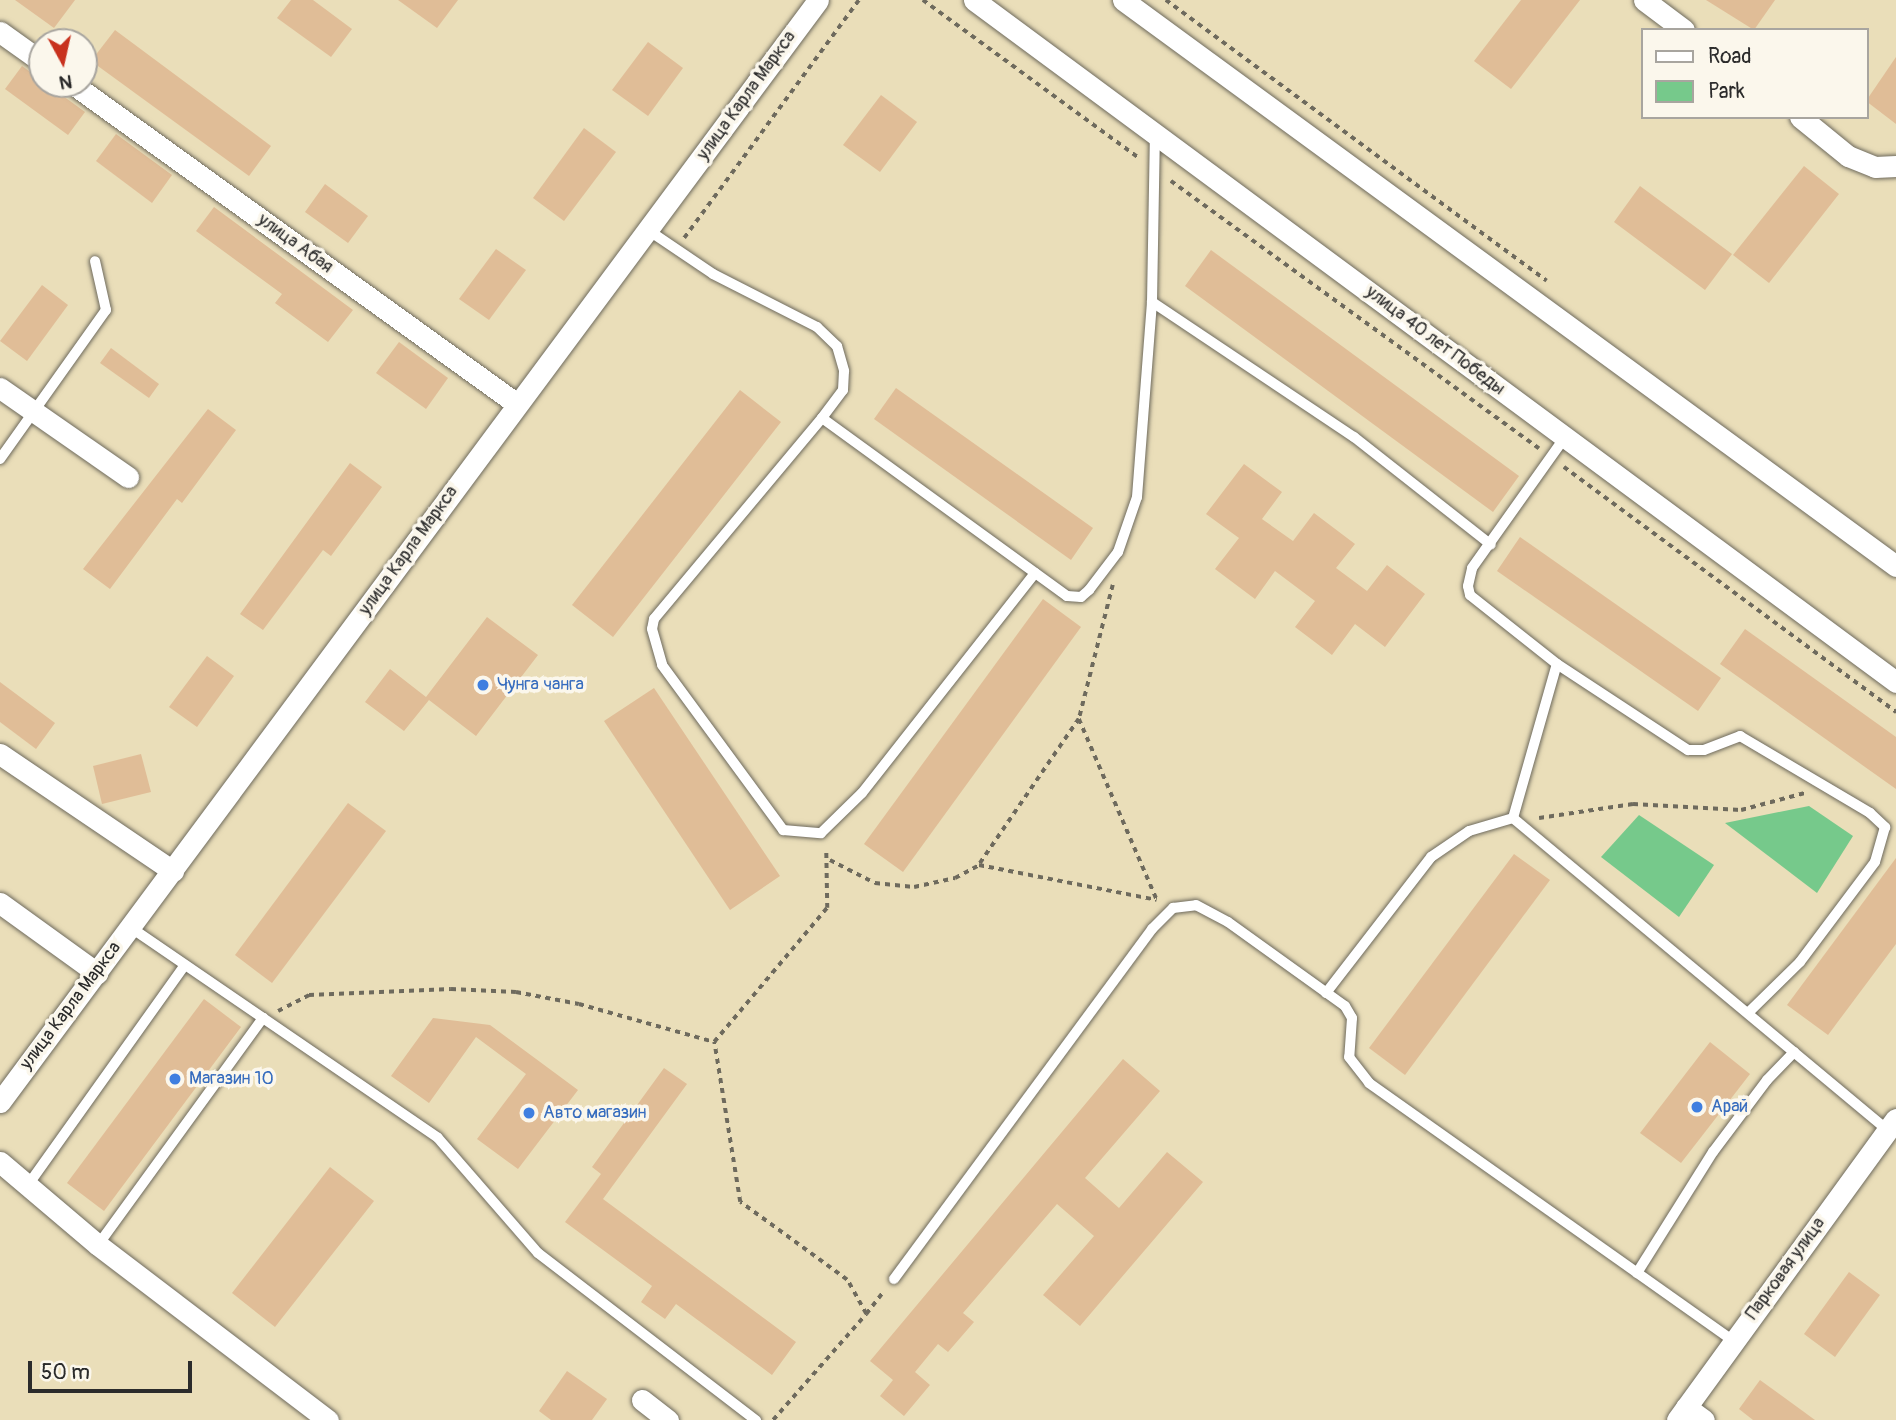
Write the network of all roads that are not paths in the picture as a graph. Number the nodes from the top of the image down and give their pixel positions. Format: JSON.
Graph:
{"nodes":[{"id":1,"x":818,"y":0,"type":"edge"},
{"id":2,"x":974,"y":0,"type":"edge"},
{"id":3,"x":1123,"y":0,"type":"edge"},
{"id":4,"x":1644,"y":0,"type":"edge"},
{"id":5,"x":1681,"y":28,"type":"edge"},
{"id":6,"x":0,"y":32,"type":"edge"},
{"id":7,"x":28,"y":52,"type":"edge"},
{"id":8,"x":92,"y":98,"type":"edge"},
{"id":9,"x":1802,"y":119,"type":"edge"},
{"id":10,"x":1155,"y":134,"type":"junction"},
{"id":11,"x":1896,"y":166,"type":"edge"},
{"id":12,"x":648,"y":230,"type":"junction"},
{"id":13,"x":94,"y":261,"type":"dead end"},
{"id":14,"x":1152,"y":302,"type":"junction"},
{"id":15,"x":0,"y":388,"type":"edge"},
{"id":16,"x":517,"y":404,"type":"junction"},
{"id":17,"x":37,"y":413,"type":"junction"},
{"id":18,"x":822,"y":418,"type":"junction"},
{"id":19,"x":1565,"y":437,"type":"junction"},
{"id":20,"x":0,"y":459,"type":"edge"},
{"id":21,"x":128,"y":477,"type":"dead end"},
{"id":22,"x":1491,"y":545,"type":"junction"},
{"id":23,"x":1896,"y":566,"type":"edge"},
{"id":24,"x":1035,"y":573,"type":"junction"},
{"id":25,"x":1557,"y":664,"type":"junction"},
{"id":26,"x":1896,"y":682,"type":"edge"},
{"id":27,"x":0,"y":754,"type":"edge"},
{"id":28,"x":1516,"y":821,"type":"junction"},
{"id":29,"x":173,"y":871,"type":"junction"},
{"id":30,"x":0,"y":903,"type":"edge"},
{"id":31,"x":130,"y":927,"type":"junction"},
{"id":32,"x":185,"y":965,"type":"junction"},
{"id":33,"x":97,"y":973,"type":"junction"},
{"id":34,"x":1326,"y":993,"type":"junction"},
{"id":35,"x":1748,"y":1013,"type":"junction"},
{"id":36,"x":263,"y":1018,"type":"junction"},
{"id":37,"x":1794,"y":1052,"type":"junction"},
{"id":38,"x":0,"y":1102,"type":"edge"},
{"id":39,"x":1893,"y":1128,"type":"edge"},
{"id":40,"x":0,"y":1162,"type":"edge"},
{"id":41,"x":27,"y":1185,"type":"junction"},
{"id":42,"x":98,"y":1245,"type":"junction"},
{"id":43,"x":1637,"y":1273,"type":"junction"},
{"id":44,"x":894,"y":1279,"type":"road end"},
{"id":45,"x":1734,"y":1341,"type":"junction"},
{"id":46,"x":642,"y":1400,"type":"dead end"},
{"id":47,"x":1681,"y":1413,"type":"edge"},
{"id":48,"x":328,"y":1420,"type":"edge"},
{"id":49,"x":668,"y":1420,"type":"edge"},
{"id":50,"x":755,"y":1420,"type":"edge"},
{"id":51,"x":1704,"y":1420,"type":"edge"}],
"edges":[{"from":1,"to":12,"type":"street","name":"улица Карла Маркса"},
{"from":2,"to":10,"type":"street","name":"улица 40 лет Победы"},
{"from":3,"to":23,"type":"street"},
{"from":4,"to":5,"type":"street"},
{"from":6,"to":7,"type":"street"},
{"from":8,"to":16,"type":"street","name":"улица Абая"},
{"from":9,"to":11,"type":"street"},
{"from":10,"to":14,"type":"lane"},
{"from":10,"to":19,"type":"street","name":"улица 40 лет Победы"},
{"from":12,"to":16,"type":"street","name":"улица Карла Маркса"},
{"from":12,"to":18,"type":"lane"},
{"from":13,"to":17,"type":"lane"},
{"from":14,"to":22,"type":"lane"},
{"from":14,"to":24,"type":"lane"},
{"from":15,"to":17,"type":"street"},
{"from":16,"to":29,"type":"street","name":"улица Карла Маркса"},
{"from":17,"to":20,"type":"lane"},
{"from":17,"to":21,"type":"street"},
{"from":18,"to":24,"type":"lane"},
{"from":18,"to":24,"type":"lane"},
{"from":19,"to":22,"type":"lane"},
{"from":19,"to":26,"type":"street","name":"улица 40 лет Победы"},
{"from":22,"to":25,"type":"lane"},
{"from":25,"to":28,"type":"lane"},
{"from":25,"to":35,"type":"lane"},
{"from":27,"to":29,"type":"street"},
{"from":28,"to":34,"type":"lane"},
{"from":28,"to":35,"type":"lane"},
{"from":29,"to":31,"type":"street","name":"улица Карла Маркса"},
{"from":30,"to":33,"type":"street"},
{"from":31,"to":32,"type":"lane"},
{"from":31,"to":33,"type":"street","name":"улица Карла Маркса"},
{"from":32,"to":36,"type":"lane"},
{"from":32,"to":41,"type":"lane"},
{"from":33,"to":38,"type":"street","name":"улица Карла Маркса"},
{"from":34,"to":43,"type":"lane"},
{"from":34,"to":44,"type":"lane"},
{"from":35,"to":37,"type":"lane"},
{"from":36,"to":42,"type":"lane"},
{"from":36,"to":50,"type":"lane"},
{"from":37,"to":39,"type":"lane"},
{"from":37,"to":43,"type":"lane"},
{"from":39,"to":45,"type":"street","name":"Парковая улица"},
{"from":40,"to":41,"type":"street"},
{"from":41,"to":42,"type":"street"},
{"from":42,"to":48,"type":"street"},
{"from":43,"to":45,"type":"lane"},
{"from":45,"to":47,"type":"street","name":"Парковая улица"},
{"from":46,"to":49,"type":"street"},
{"from":47,"to":51,"type":"street"}]}
